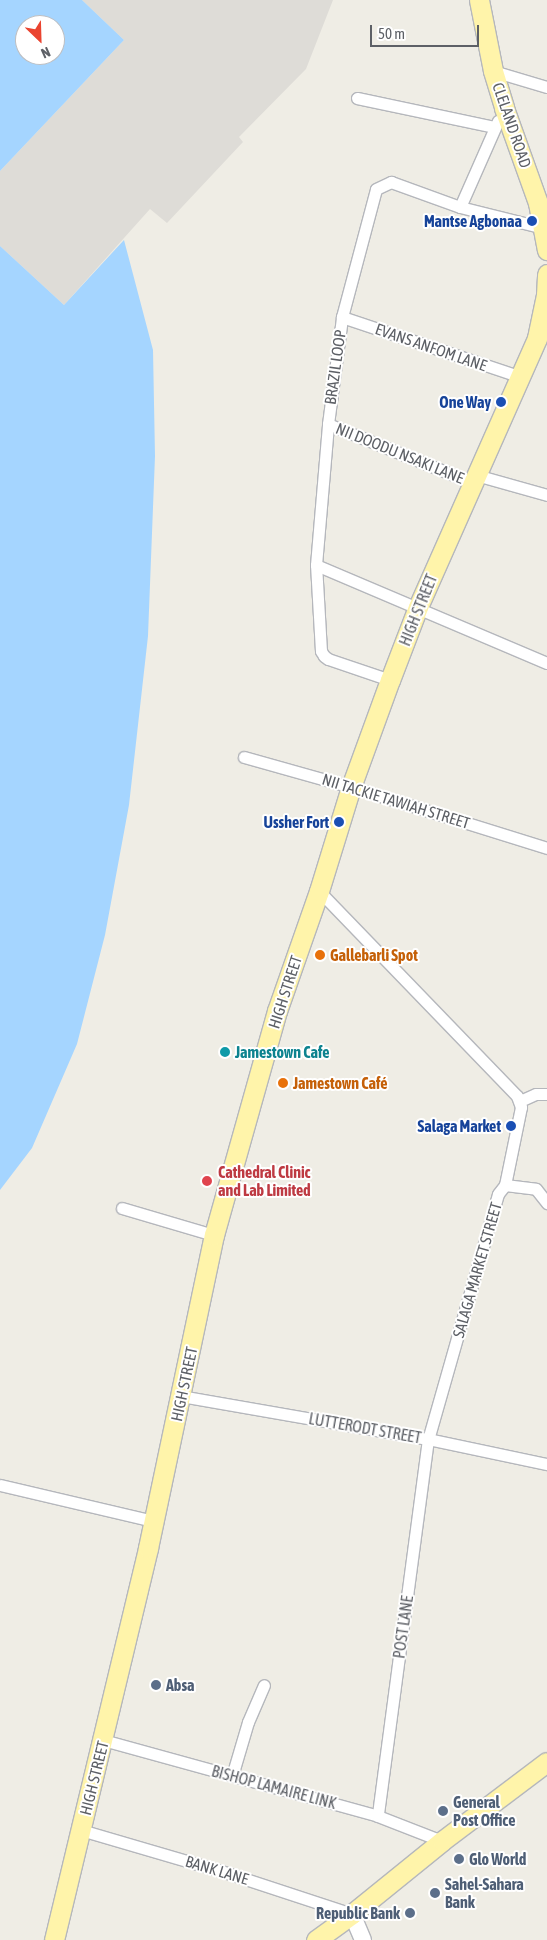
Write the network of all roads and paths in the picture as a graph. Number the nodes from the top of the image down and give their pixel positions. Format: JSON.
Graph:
{"nodes":[{"id":1,"x":479,"y":0,"type":"edge"},
{"id":2,"x":493,"y":71,"type":"junction"},
{"id":3,"x":547,"y":87,"type":"edge"},
{"id":4,"x":357,"y":98,"type":"dead end"},
{"id":5,"x":504,"y":108,"type":"junction"},
{"id":6,"x":496,"y":127,"type":"junction"},
{"id":7,"x":460,"y":208,"type":"junction"},
{"id":8,"x":544,"y":228,"type":"junction"},
{"id":9,"x":547,"y":250,"type":"edge"},
{"id":10,"x":547,"y":274,"type":"edge"},
{"id":11,"x":342,"y":317,"type":"junction"},
{"id":12,"x":521,"y":377,"type":"junction"},
{"id":13,"x":328,"y":424,"type":"junction"},
{"id":14,"x":475,"y":479,"type":"junction"},
{"id":15,"x":547,"y":495,"type":"edge"},
{"id":16,"x":316,"y":565,"type":"junction"},
{"id":17,"x":418,"y":607,"type":"junction"},
{"id":18,"x":547,"y":663,"type":"edge"},
{"id":19,"x":390,"y":680,"type":"junction"},
{"id":20,"x":244,"y":757,"type":"dead end"},
{"id":21,"x":351,"y":787,"type":"junction"},
{"id":22,"x":547,"y":848,"type":"edge"},
{"id":23,"x":319,"y":891,"type":"junction"},
{"id":24,"x":547,"y":1094,"type":"edge"},
{"id":25,"x":520,"y":1101,"type":"junction"},
{"id":26,"x":505,"y":1185,"type":"junction"},
{"id":27,"x":547,"y":1203,"type":"edge"},
{"id":28,"x":122,"y":1208,"type":"dead end"},
{"id":29,"x":214,"y":1234,"type":"junction"},
{"id":30,"x":181,"y":1396,"type":"junction"},
{"id":31,"x":428,"y":1439,"type":"junction"},
{"id":32,"x":547,"y":1464,"type":"edge"},
{"id":33,"x":0,"y":1485,"type":"edge"},
{"id":34,"x":154,"y":1521,"type":"junction"},
{"id":35,"x":264,"y":1685,"type":"dead end"},
{"id":36,"x":104,"y":1740,"type":"junction"},
{"id":37,"x":547,"y":1762,"type":"edge"},
{"id":38,"x":232,"y":1776,"type":"junction"},
{"id":39,"x":378,"y":1816,"type":"junction"},
{"id":40,"x":81,"y":1830,"type":"junction"},
{"id":41,"x":442,"y":1841,"type":"junction"},
{"id":42,"x":352,"y":1914,"type":"junction"},
{"id":43,"x":54,"y":1940,"type":"edge"},
{"id":44,"x":316,"y":1940,"type":"edge"},
{"id":45,"x":363,"y":1940,"type":"edge"}],
"edges":[{"from":1,"to":2,"type":"main road","name":"CLELAND ROAD"},
{"from":2,"to":3,"type":"street"},
{"from":2,"to":5,"type":"main road","name":"CLELAND ROAD"},
{"from":4,"to":6,"type":"street"},
{"from":5,"to":6,"type":"street"},
{"from":5,"to":8,"type":"main road","name":"CLELAND ROAD"},
{"from":6,"to":7,"type":"street"},
{"from":7,"to":8,"type":"street","name":"BRAZIL LOOP"},
{"from":7,"to":11,"type":"street","name":"BRAZIL LOOP"},
{"from":8,"to":9,"type":"main road","name":"CLELAND ROAD"},
{"from":10,"to":12,"type":"main road","name":"HIGH STREET"},
{"from":11,"to":12,"type":"street","name":"EVANS ANFOM LANE"},
{"from":11,"to":13,"type":"street","name":"BRAZIL LOOP"},
{"from":12,"to":14,"type":"main road","name":"HIGH STREET"},
{"from":13,"to":14,"type":"street","name":"NII DOODU NSAKI LANE"},
{"from":13,"to":16,"type":"street","name":"BRAZIL LOOP"},
{"from":14,"to":15,"type":"street","name":"NII DOODU NSAKI LANE"},
{"from":14,"to":17,"type":"main road","name":"HIGH STREET"},
{"from":16,"to":17,"type":"street"},
{"from":16,"to":19,"type":"street","name":"BRAZIL LOOP"},
{"from":17,"to":18,"type":"street"},
{"from":17,"to":19,"type":"main road","name":"HIGH STREET"},
{"from":19,"to":21,"type":"main road","name":"HIGH STREET"},
{"from":20,"to":21,"type":"street","name":"NII TACKIE TAWIAH STREET"},
{"from":21,"to":22,"type":"street","name":"NII TACKIE TAWIAH STREET"},
{"from":21,"to":23,"type":"main road","name":"HIGH STREET"},
{"from":23,"to":25,"type":"street"},
{"from":23,"to":29,"type":"main road","name":"HIGH STREET"},
{"from":24,"to":25,"type":"street"},
{"from":25,"to":26,"type":"street","name":"SALAGA MARKET STREET"},
{"from":26,"to":27,"type":"street"},
{"from":26,"to":31,"type":"street","name":"SALAGA MARKET STREET"},
{"from":28,"to":29,"type":"street"},
{"from":29,"to":30,"type":"main road","name":"HIGH STREET"},
{"from":30,"to":31,"type":"street","name":"LUTTERODT STREET"},
{"from":30,"to":34,"type":"main road","name":"HIGH STREET"},
{"from":31,"to":32,"type":"street","name":"LUTTERODT STREET"},
{"from":31,"to":39,"type":"street","name":"POST LANE"},
{"from":33,"to":34,"type":"street"},
{"from":34,"to":36,"type":"main road","name":"HIGH STREET"},
{"from":35,"to":38,"type":"street"},
{"from":36,"to":38,"type":"street","name":"BISHOP LAMAIRE LINK"},
{"from":36,"to":40,"type":"main road","name":"HIGH STREET"},
{"from":37,"to":41,"type":"main road"},
{"from":38,"to":39,"type":"street","name":"BISHOP LAMAIRE LINK"},
{"from":39,"to":41,"type":"street","name":"BISHOP LAMAIRE LINK"},
{"from":40,"to":42,"type":"street","name":"BANK LANE"},
{"from":40,"to":43,"type":"main road","name":"HIGH STREET"},
{"from":41,"to":42,"type":"main road"},
{"from":42,"to":44,"type":"main road"},
{"from":42,"to":45,"type":"main road"}]}
